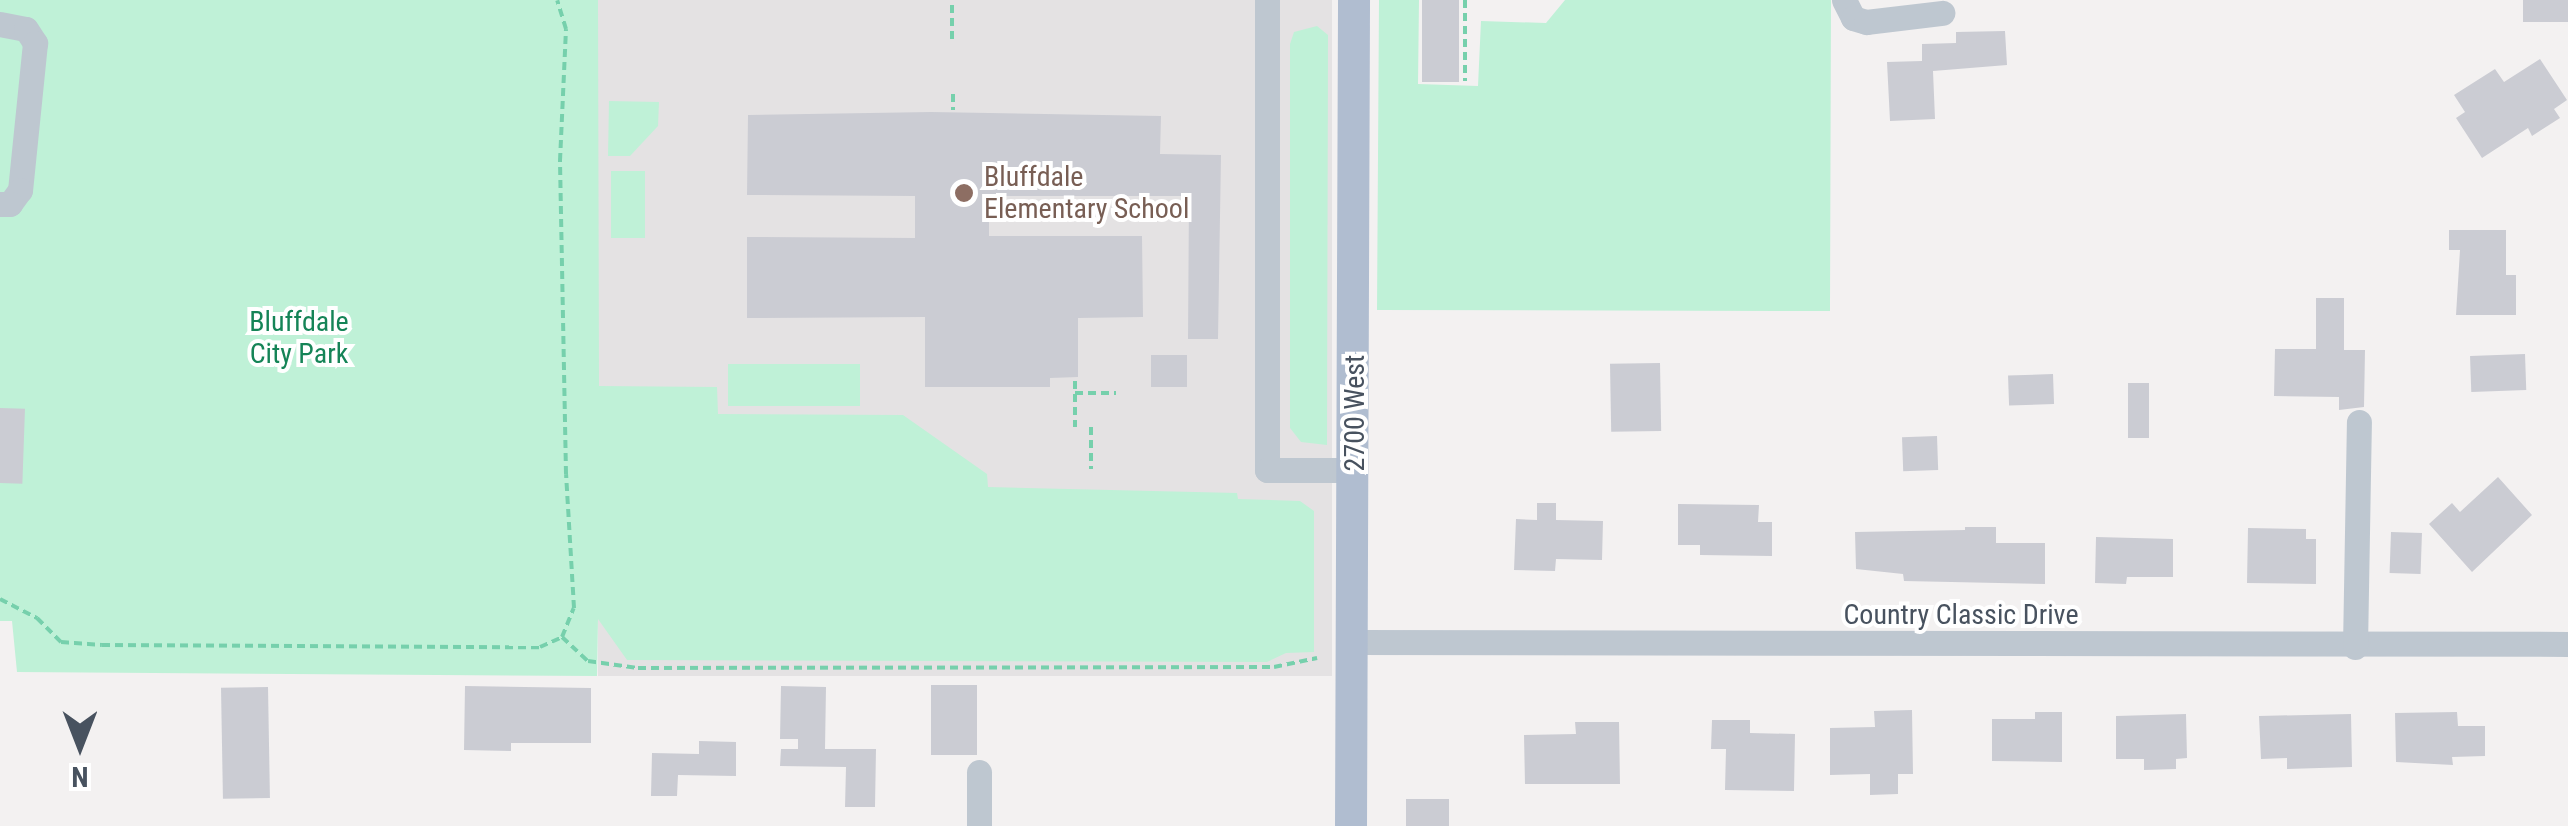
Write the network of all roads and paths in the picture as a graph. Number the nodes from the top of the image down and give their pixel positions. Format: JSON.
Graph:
{"nodes":[{"id":1,"x":556,"y":0,"type":"edge"},
{"id":2,"x":1267,"y":0,"type":"edge"},
{"id":3,"x":1354,"y":0,"type":"edge"},
{"id":4,"x":1464,"y":0,"type":"edge"},
{"id":5,"x":1844,"y":0,"type":"edge"},
{"id":6,"x":952,"y":5,"type":"dead end"},
{"id":7,"x":1942,"y":14,"type":"dead end"},
{"id":8,"x":0,"y":24,"type":"edge"},
{"id":9,"x":952,"y":44,"type":"dead end"},
{"id":10,"x":1465,"y":81,"type":"dead end"},
{"id":11,"x":953,"y":94,"type":"dead end"},
{"id":12,"x":953,"y":110,"type":"dead end"},
{"id":13,"x":0,"y":204,"type":"edge"},
{"id":14,"x":1075,"y":382,"type":"dead end"},
{"id":15,"x":1075,"y":393,"type":"junction"},
{"id":16,"x":1116,"y":393,"type":"dead end"},
{"id":17,"x":2360,"y":422,"type":"dead end"},
{"id":18,"x":1075,"y":427,"type":"dead end"},
{"id":19,"x":1091,"y":427,"type":"dead end"},
{"id":20,"x":1091,"y":469,"type":"dead end"},
{"id":21,"x":1355,"y":470,"type":"junction"},
{"id":22,"x":0,"y":599,"type":"edge"},
{"id":23,"x":562,"y":637,"type":"junction"},
{"id":24,"x":1353,"y":642,"type":"junction"},
{"id":25,"x":2568,"y":644,"type":"edge"},
{"id":26,"x":2354,"y":647,"type":"junction"},
{"id":27,"x":1317,"y":658,"type":"dead end"},
{"id":28,"x":979,"y":772,"type":"dead end"},
{"id":29,"x":979,"y":826,"type":"edge"},
{"id":30,"x":1351,"y":826,"type":"edge"}],
"edges":[{"from":1,"to":23,"type":"path"},
{"from":2,"to":21,"type":"street"},
{"from":3,"to":21,"type":"main road","name":"2700 West"},
{"from":4,"to":10,"type":"path"},
{"from":5,"to":7,"type":"street"},
{"from":6,"to":9,"type":"path"},
{"from":8,"to":13,"type":"street"},
{"from":11,"to":12,"type":"path"},
{"from":14,"to":15,"type":"path"},
{"from":15,"to":16,"type":"path"},
{"from":15,"to":18,"type":"path"},
{"from":17,"to":26,"type":"street"},
{"from":19,"to":20,"type":"path"},
{"from":21,"to":24,"type":"main road","name":"2700 West"},
{"from":22,"to":23,"type":"path"},
{"from":23,"to":27,"type":"path"},
{"from":24,"to":26,"type":"street","name":"Country Classic Drive"},
{"from":24,"to":30,"type":"main road","name":"2700 West"},
{"from":25,"to":26,"type":"street","name":"Country Classic Drive"},
{"from":28,"to":29,"type":"street"}]}
